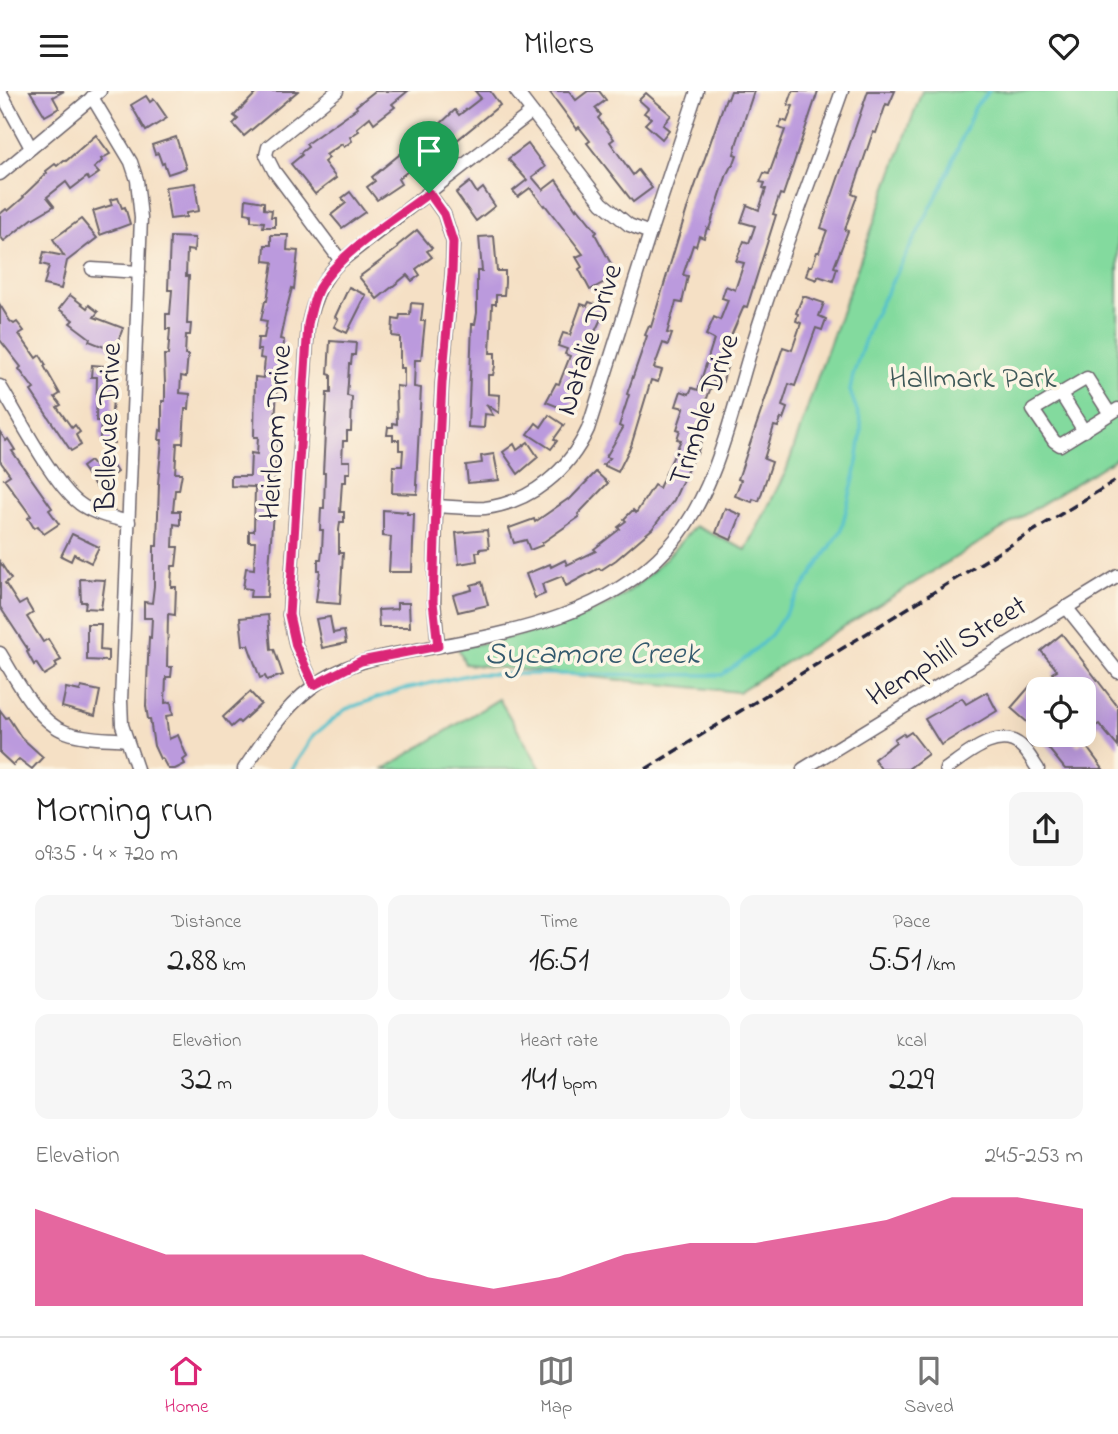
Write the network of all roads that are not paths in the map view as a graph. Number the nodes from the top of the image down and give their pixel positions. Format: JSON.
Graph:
{"nodes":[{"id":1,"x":0,"y":91,"type":"edge"},
{"id":2,"x":337,"y":91,"type":"edge"},
{"id":3,"x":516,"y":91,"type":"edge"},
{"id":4,"x":698,"y":91,"type":"edge"},
{"id":5,"x":842,"y":91,"type":"edge"},
{"id":6,"x":96,"y":94,"type":"edge"},
{"id":7,"x":532,"y":112,"type":"junction"},
{"id":8,"x":31,"y":148,"type":"junction"},
{"id":9,"x":0,"y":174,"type":"edge"},
{"id":10,"x":429,"y":193,"type":"junction"},
{"id":11,"x":649,"y":233,"type":"junction"},
{"id":12,"x":341,"y":261,"type":"junction"},
{"id":13,"x":92,"y":269,"type":"dead end"},
{"id":14,"x":139,"y":272,"type":"junction"},
{"id":15,"x":0,"y":386,"type":"edge"},
{"id":16,"x":1061,"y":394,"type":"junction"},
{"id":17,"x":1114,"y":412,"type":"edge"},
{"id":18,"x":1084,"y":431,"type":"junction"},
{"id":19,"x":436,"y":506,"type":"junction"},
{"id":20,"x":129,"y":522,"type":"junction"},
{"id":21,"x":1118,"y":576,"type":"edge"},
{"id":22,"x":1066,"y":607,"type":"junction"},
{"id":23,"x":438,"y":646,"type":"junction"},
{"id":24,"x":0,"y":653,"type":"edge"},
{"id":25,"x":1118,"y":672,"type":"edge"},
{"id":26,"x":314,"y":685,"type":"junction"},
{"id":27,"x":127,"y":740,"type":"junction"},
{"id":28,"x":949,"y":767,"type":"edge"},
{"id":29,"x":137,"y":769,"type":"edge"},
{"id":30,"x":244,"y":769,"type":"edge"},
{"id":31,"x":803,"y":769,"type":"edge"},
{"id":32,"x":1038,"y":769,"type":"edge"}],
"edges":[{"from":1,"to":8,"type":"street"},
{"from":2,"to":12,"type":"street"},
{"from":3,"to":7,"type":"street"},
{"from":4,"to":11,"type":"street","name":"Natalie Drive"},
{"from":5,"to":23,"type":"street","name":"Trimble Drive"},
{"from":6,"to":8,"type":"street"},
{"from":6,"to":14,"type":"street","name":"Bellevue Drive"},
{"from":7,"to":10,"type":"street","name":"Heirloom Drive"},
{"from":7,"to":11,"type":"street"},
{"from":8,"to":9,"type":"street"},
{"from":10,"to":12,"type":"street","name":"Heirloom Drive"},
{"from":10,"to":19,"type":"street"},
{"from":11,"to":19,"type":"street","name":"Natalie Drive"},
{"from":12,"to":26,"type":"street","name":"Heirloom Drive"},
{"from":13,"to":14,"type":"street"},
{"from":14,"to":20,"type":"street","name":"Bellevue Drive"},
{"from":15,"to":20,"type":"street"},
{"from":16,"to":17,"type":"street"},
{"from":16,"to":18,"type":"street"},
{"from":16,"to":18,"type":"street"},
{"from":17,"to":18,"type":"street"},
{"from":19,"to":23,"type":"street"},
{"from":20,"to":27,"type":"street","name":"Bellevue Drive"},
{"from":21,"to":22,"type":"street","name":"Hemphill Street"},
{"from":22,"to":25,"type":"street"},
{"from":22,"to":31,"type":"street","name":"Hemphill Street"},
{"from":23,"to":26,"type":"street","name":"Trimble Drive"},
{"from":24,"to":27,"type":"street"},
{"from":26,"to":30,"type":"street","name":"Trimble Drive"},
{"from":27,"to":29,"type":"street","name":"Bellevue Drive"},
{"from":28,"to":32,"type":"street"}]}
